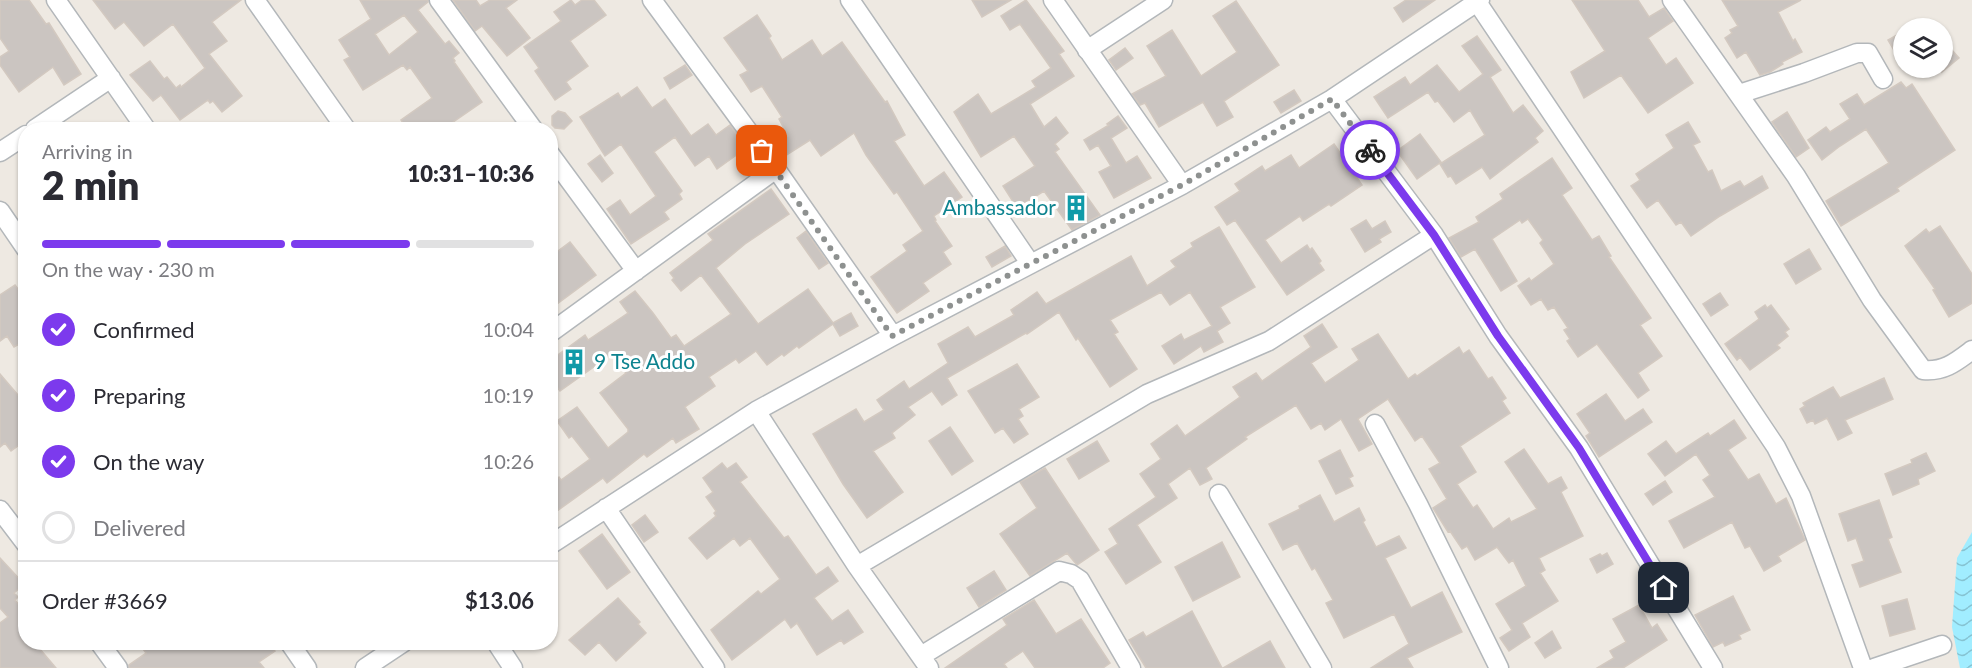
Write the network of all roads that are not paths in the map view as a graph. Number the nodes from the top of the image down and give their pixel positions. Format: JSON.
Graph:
{"nodes":[{"id":1,"x":56,"y":0,"type":"edge"},
{"id":2,"x":255,"y":0,"type":"edge"},
{"id":3,"x":439,"y":0,"type":"edge"},
{"id":4,"x":652,"y":0,"type":"edge"},
{"id":5,"x":849,"y":0,"type":"edge"},
{"id":6,"x":1053,"y":0,"type":"edge"},
{"id":7,"x":1163,"y":0,"type":"edge"},
{"id":8,"x":1672,"y":0,"type":"edge"},
{"id":9,"x":1479,"y":1,"type":"edge"},
{"id":10,"x":1087,"y":50,"type":"junction"},
{"id":11,"x":111,"y":78,"type":"junction"},
{"id":12,"x":1883,"y":79,"type":"dead end"},
{"id":13,"x":1739,"y":94,"type":"junction"},
{"id":14,"x":1332,"y":99,"type":"junction"},
{"id":15,"x":45,"y":122,"type":"edge"},
{"id":16,"x":141,"y":122,"type":"edge"},
{"id":17,"x":341,"y":122,"type":"edge"},
{"id":18,"x":528,"y":122,"type":"edge"},
{"id":19,"x":18,"y":140,"type":"edge"},
{"id":20,"x":0,"y":152,"type":"edge"},
{"id":21,"x":558,"y":165,"type":"edge"},
{"id":22,"x":776,"y":169,"type":"junction"},
{"id":23,"x":1182,"y":185,"type":"junction"},
{"id":24,"x":0,"y":211,"type":"edge"},
{"id":25,"x":1434,"y":235,"type":"junction"},
{"id":26,"x":18,"y":237,"type":"edge"},
{"id":27,"x":1030,"y":263,"type":"junction"},
{"id":28,"x":636,"y":272,"type":"junction"},
{"id":29,"x":558,"y":327,"type":"edge"},
{"id":30,"x":892,"y":336,"type":"junction"},
{"id":31,"x":1972,"y":350,"type":"edge"},
{"id":32,"x":756,"y":411,"type":"junction"},
{"id":33,"x":1374,"y":424,"type":"dead end"},
{"id":34,"x":1219,"y":494,"type":"dead end"},
{"id":35,"x":606,"y":508,"type":"junction"},
{"id":36,"x":0,"y":510,"type":"edge"},
{"id":37,"x":18,"y":534,"type":"edge"},
{"id":38,"x":558,"y":540,"type":"edge"},
{"id":39,"x":857,"y":566,"type":"junction"},
{"id":40,"x":1942,"y":645,"type":"dead end"},
{"id":41,"x":105,"y":650,"type":"edge"},
{"id":42,"x":295,"y":650,"type":"edge"},
{"id":43,"x":392,"y":650,"type":"edge"},
{"id":44,"x":501,"y":650,"type":"edge"},
{"id":45,"x":925,"y":662,"type":"edge"},
{"id":46,"x":118,"y":668,"type":"edge"},
{"id":47,"x":307,"y":668,"type":"edge"},
{"id":48,"x":365,"y":668,"type":"edge"},
{"id":49,"x":513,"y":668,"type":"edge"},
{"id":50,"x":715,"y":668,"type":"edge"},
{"id":51,"x":1131,"y":668,"type":"edge"},
{"id":52,"x":1322,"y":668,"type":"edge"},
{"id":53,"x":1499,"y":668,"type":"edge"},
{"id":54,"x":1713,"y":668,"type":"edge"},
{"id":55,"x":1863,"y":668,"type":"edge"},
{"id":56,"x":1874,"y":668,"type":"edge"}],
"edges":[{"from":1,"to":11,"type":"street"},
{"from":2,"to":17,"type":"street"},
{"from":3,"to":18,"type":"street"},
{"from":4,"to":22,"type":"street"},
{"from":5,"to":27,"type":"street"},
{"from":6,"to":10,"type":"street"},
{"from":7,"to":10,"type":"street"},
{"from":8,"to":13,"type":"street"},
{"from":9,"to":14,"type":"street"},
{"from":9,"to":55,"type":"street"},
{"from":10,"to":23,"type":"street"},
{"from":11,"to":15,"type":"street"},
{"from":11,"to":16,"type":"street"},
{"from":12,"to":13,"type":"street"},
{"from":13,"to":31,"type":"street"},
{"from":14,"to":23,"type":"street"},
{"from":14,"to":25,"type":"street"},
{"from":19,"to":20,"type":"street"},
{"from":21,"to":28,"type":"street"},
{"from":22,"to":28,"type":"street"},
{"from":22,"to":30,"type":"street"},
{"from":23,"to":27,"type":"street"},
{"from":24,"to":26,"type":"street"},
{"from":25,"to":39,"type":"street"},
{"from":25,"to":54,"type":"street"},
{"from":27,"to":30,"type":"street"},
{"from":28,"to":29,"type":"street"},
{"from":30,"to":32,"type":"street"},
{"from":32,"to":35,"type":"street"},
{"from":32,"to":39,"type":"street"},
{"from":33,"to":53,"type":"street"},
{"from":34,"to":52,"type":"street"},
{"from":35,"to":38,"type":"street"},
{"from":35,"to":50,"type":"street"},
{"from":36,"to":37,"type":"street"},
{"from":39,"to":45,"type":"street"},
{"from":40,"to":56,"type":"street"},
{"from":41,"to":46,"type":"street"},
{"from":42,"to":47,"type":"street"},
{"from":43,"to":48,"type":"street"},
{"from":44,"to":49,"type":"street"},
{"from":45,"to":51,"type":"street"}]}
